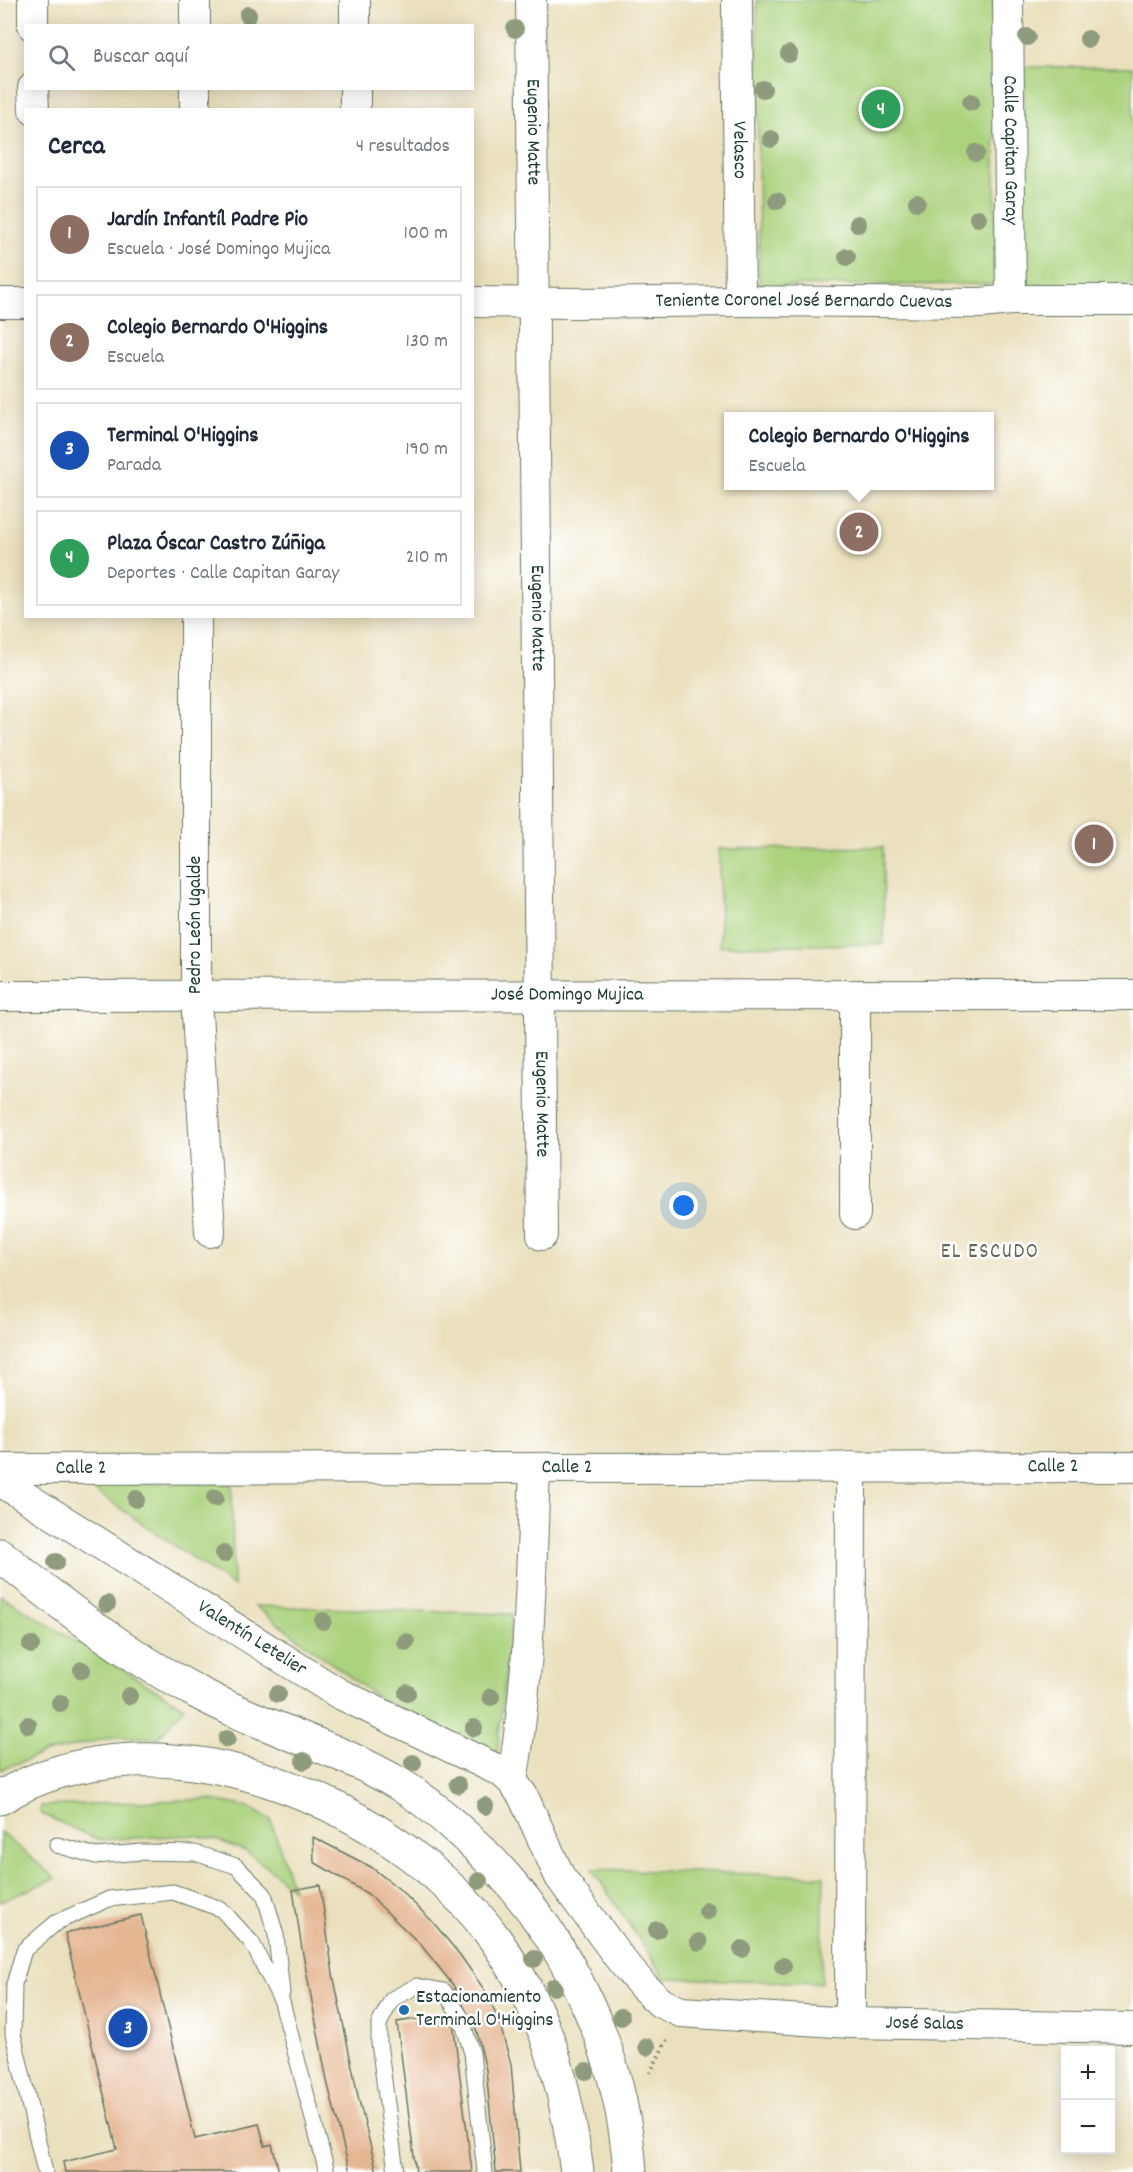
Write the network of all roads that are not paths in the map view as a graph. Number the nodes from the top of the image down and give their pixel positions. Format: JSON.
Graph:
{"nodes":[{"id":1,"x":33,"y":0,"type":"edge"},
{"id":2,"x":195,"y":0,"type":"edge"},
{"id":3,"x":355,"y":0,"type":"edge"},
{"id":4,"x":531,"y":0,"type":"edge"},
{"id":5,"x":737,"y":0,"type":"edge"},
{"id":6,"x":1008,"y":0,"type":"edge"},
{"id":7,"x":33,"y":24,"type":"edge"},
{"id":8,"x":195,"y":24,"type":"edge"},
{"id":9,"x":355,"y":24,"type":"edge"},
{"id":10,"x":33,"y":90,"type":"edge"},
{"id":11,"x":195,"y":90,"type":"edge"},
{"id":12,"x":355,"y":90,"type":"edge"},
{"id":13,"x":34,"y":108,"type":"edge"},
{"id":14,"x":195,"y":108,"type":"edge"},
{"id":15,"x":355,"y":108,"type":"edge"},
{"id":16,"x":1011,"y":300,"type":"junction"},
{"id":17,"x":1133,"y":300,"type":"edge"},
{"id":18,"x":534,"y":301,"type":"junction"},
{"id":19,"x":740,"y":301,"type":"junction"},
{"id":20,"x":474,"y":302,"type":"edge"},
{"id":21,"x":0,"y":303,"type":"edge"},
{"id":22,"x":24,"y":303,"type":"edge"},
{"id":23,"x":196,"y":618,"type":"edge"},
{"id":24,"x":855,"y":995,"type":"junction"},
{"id":25,"x":1133,"y":995,"type":"edge"},
{"id":26,"x":0,"y":996,"type":"edge"},
{"id":27,"x":196,"y":996,"type":"junction"},
{"id":28,"x":539,"y":996,"type":"junction"},
{"id":29,"x":855,"y":1214,"type":"dead end"},
{"id":30,"x":210,"y":1232,"type":"dead end"},
{"id":31,"x":542,"y":1235,"type":"dead end"},
{"id":32,"x":850,"y":1467,"type":"junction"},
{"id":33,"x":1133,"y":1467,"type":"edge"},
{"id":34,"x":535,"y":1468,"type":"junction"},
{"id":35,"x":0,"y":1469,"type":"edge"},
{"id":36,"x":0,"y":1481,"type":"edge"},
{"id":37,"x":0,"y":1555,"type":"edge"},
{"id":38,"x":512,"y":1781,"type":"junction"},
{"id":39,"x":0,"y":1798,"type":"edge"},
{"id":40,"x":57,"y":1845,"type":"dead end"},
{"id":41,"x":282,"y":2002,"type":"junction"},
{"id":42,"x":850,"y":2023,"type":"junction"},
{"id":43,"x":1133,"y":2028,"type":"edge"},
{"id":44,"x":45,"y":2172,"type":"edge"},
{"id":45,"x":327,"y":2172,"type":"edge"},
{"id":46,"x":396,"y":2172,"type":"edge"},
{"id":47,"x":486,"y":2172,"type":"edge"},
{"id":48,"x":577,"y":2172,"type":"edge"},
{"id":49,"x":630,"y":2172,"type":"edge"}],
"edges":[{"from":1,"to":7,"type":"street"},
{"from":2,"to":8,"type":"street"},
{"from":3,"to":9,"type":"street"},
{"from":4,"to":18,"type":"street","name":"Eugenio Matte"},
{"from":5,"to":19,"type":"street","name":"Velasco"},
{"from":6,"to":16,"type":"street","name":"Calle Capitan Garay"},
{"from":10,"to":13,"type":"street"},
{"from":11,"to":14,"type":"street"},
{"from":12,"to":15,"type":"street"},
{"from":16,"to":17,"type":"street","name":"Teniente Coronel José Bernardo Cuevas"},
{"from":16,"to":19,"type":"street","name":"Teniente Coronel José Bernardo Cuevas"},
{"from":18,"to":19,"type":"street","name":"Teniente Coronel José Bernardo Cuevas"},
{"from":18,"to":20,"type":"street","name":"Teniente Coronel José Bernardo Cuevas"},
{"from":18,"to":28,"type":"street","name":"Eugenio Matte"},
{"from":21,"to":22,"type":"street"},
{"from":23,"to":27,"type":"street","name":"Pedro León Ugalde"},
{"from":24,"to":25,"type":"street","name":"José Domingo Mujica"},
{"from":24,"to":28,"type":"street","name":"José Domingo Mujica"},
{"from":24,"to":29,"type":"street"},
{"from":26,"to":27,"type":"street","name":"José Domingo Mujica"},
{"from":27,"to":28,"type":"street","name":"José Domingo Mujica"},
{"from":27,"to":30,"type":"street","name":"Pedro León Ugalde"},
{"from":28,"to":31,"type":"street","name":"Eugenio Matte"},
{"from":32,"to":33,"type":"street","name":"Calle 2"},
{"from":32,"to":34,"type":"street","name":"Calle 2"},
{"from":32,"to":42,"type":"street"},
{"from":34,"to":35,"type":"street","name":"Calle 2"},
{"from":34,"to":38,"type":"street"},
{"from":36,"to":38,"type":"street","name":"Valentín Letelier"},
{"from":37,"to":49,"type":"highway"},
{"from":38,"to":42,"type":"street","name":"José Salas"},
{"from":39,"to":48,"type":"highway"},
{"from":40,"to":41,"type":"lane"},
{"from":41,"to":44,"type":"lane"},
{"from":41,"to":45,"type":"lane"},
{"from":42,"to":43,"type":"street","name":"José Salas"},
{"from":46,"to":47,"type":"lane"}]}
